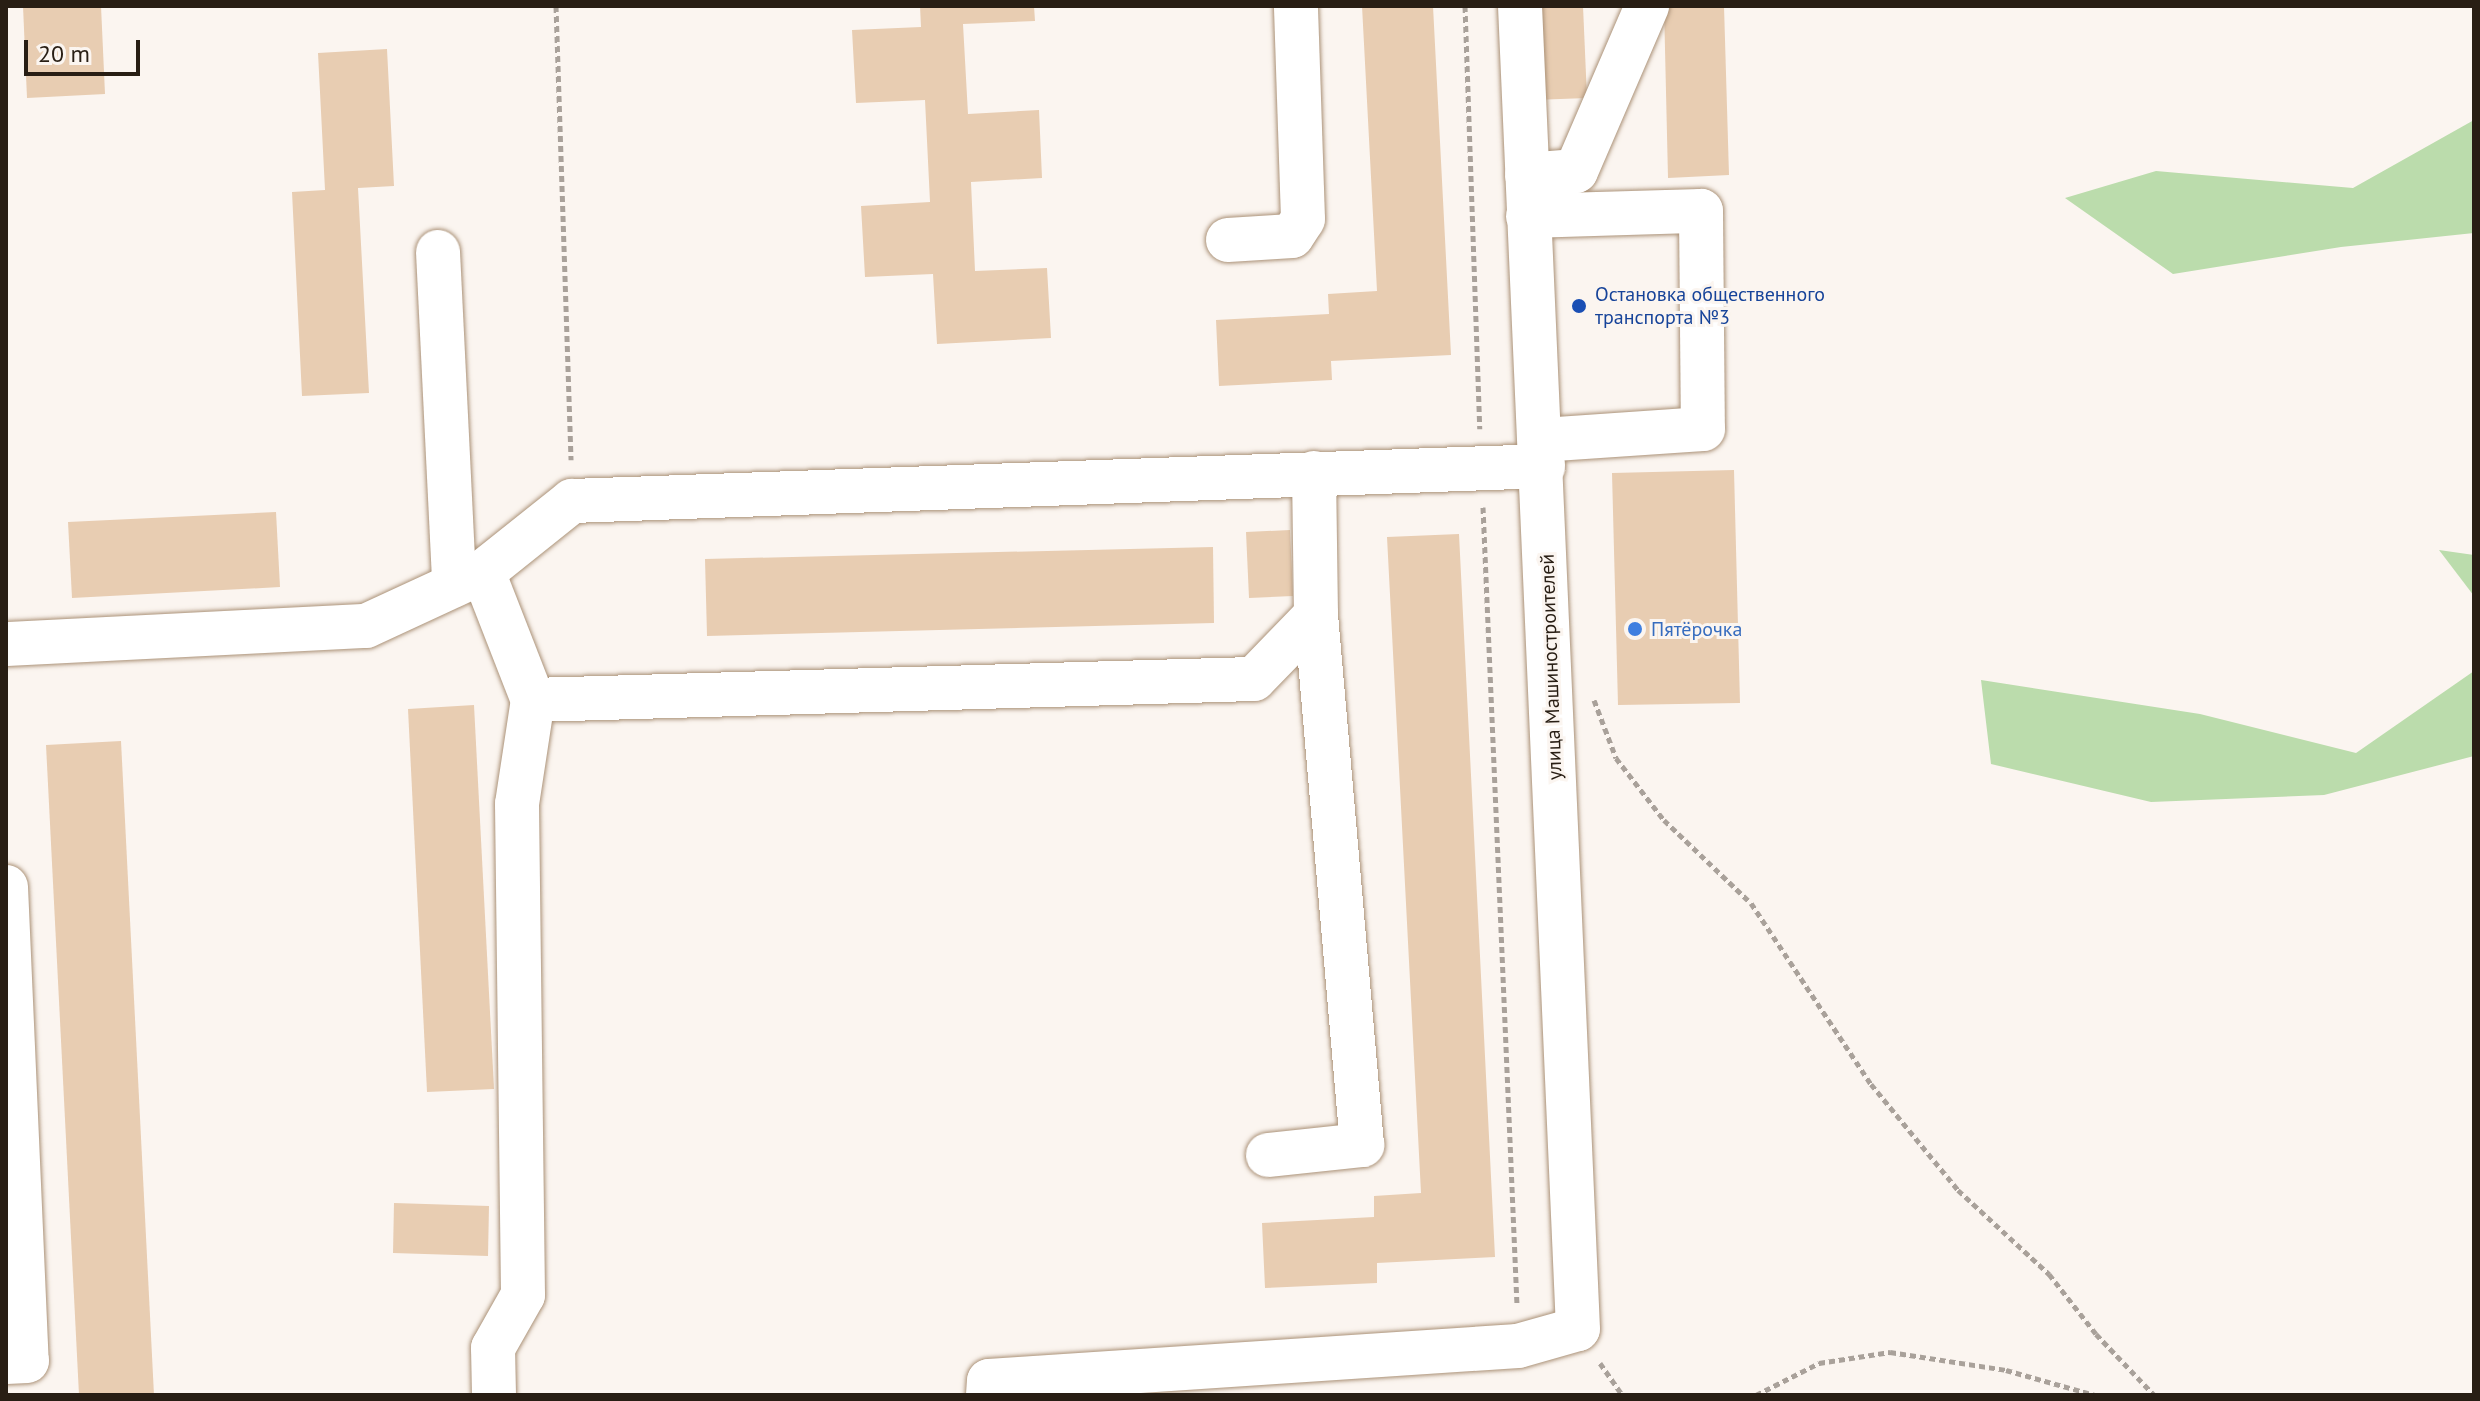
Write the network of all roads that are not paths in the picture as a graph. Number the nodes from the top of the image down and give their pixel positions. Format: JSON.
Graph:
{"nodes":[{"id":1,"x":1296,"y":6,"type":"edge"},
{"id":2,"x":1520,"y":6,"type":"edge"},
{"id":3,"x":1647,"y":6,"type":"edge"},
{"id":4,"x":1527,"y":196,"type":"junction"},
{"id":5,"x":1228,"y":240,"type":"dead end"},
{"id":6,"x":438,"y":252,"type":"dead end"},
{"id":7,"x":1543,"y":453,"type":"junction"},
{"id":8,"x":1314,"y":473,"type":"junction"},
{"id":9,"x":468,"y":578,"type":"junction"},
{"id":10,"x":1316,"y":615,"type":"junction"},
{"id":11,"x":6,"y":644,"type":"edge"},
{"id":12,"x":533,"y":700,"type":"junction"},
{"id":13,"x":6,"y":887,"type":"edge"},
{"id":14,"x":1268,"y":1155,"type":"dead end"},
{"id":15,"x":6,"y":1362,"type":"edge"},
{"id":16,"x":1079,"y":1384,"type":"edge"},
{"id":17,"x":494,"y":1395,"type":"edge"},
{"id":18,"x":988,"y":1395,"type":"edge"}],
"edges":[{"from":1,"to":5,"type":"street"},
{"from":2,"to":4,"type":"street","name":"улица Машиностроителей"},
{"from":3,"to":4,"type":"street"},
{"from":4,"to":7,"type":"street","name":"улица Машиностроителей"},
{"from":4,"to":7,"type":"street"},
{"from":6,"to":9,"type":"street"},
{"from":7,"to":8,"type":"street"},
{"from":7,"to":16,"type":"street","name":"улица Машиностроителей"},
{"from":8,"to":9,"type":"street"},
{"from":8,"to":10,"type":"street"},
{"from":9,"to":11,"type":"street"},
{"from":9,"to":12,"type":"street"},
{"from":10,"to":12,"type":"street"},
{"from":10,"to":14,"type":"street"},
{"from":12,"to":17,"type":"street"},
{"from":13,"to":15,"type":"street"},
{"from":16,"to":18,"type":"street"}]}
